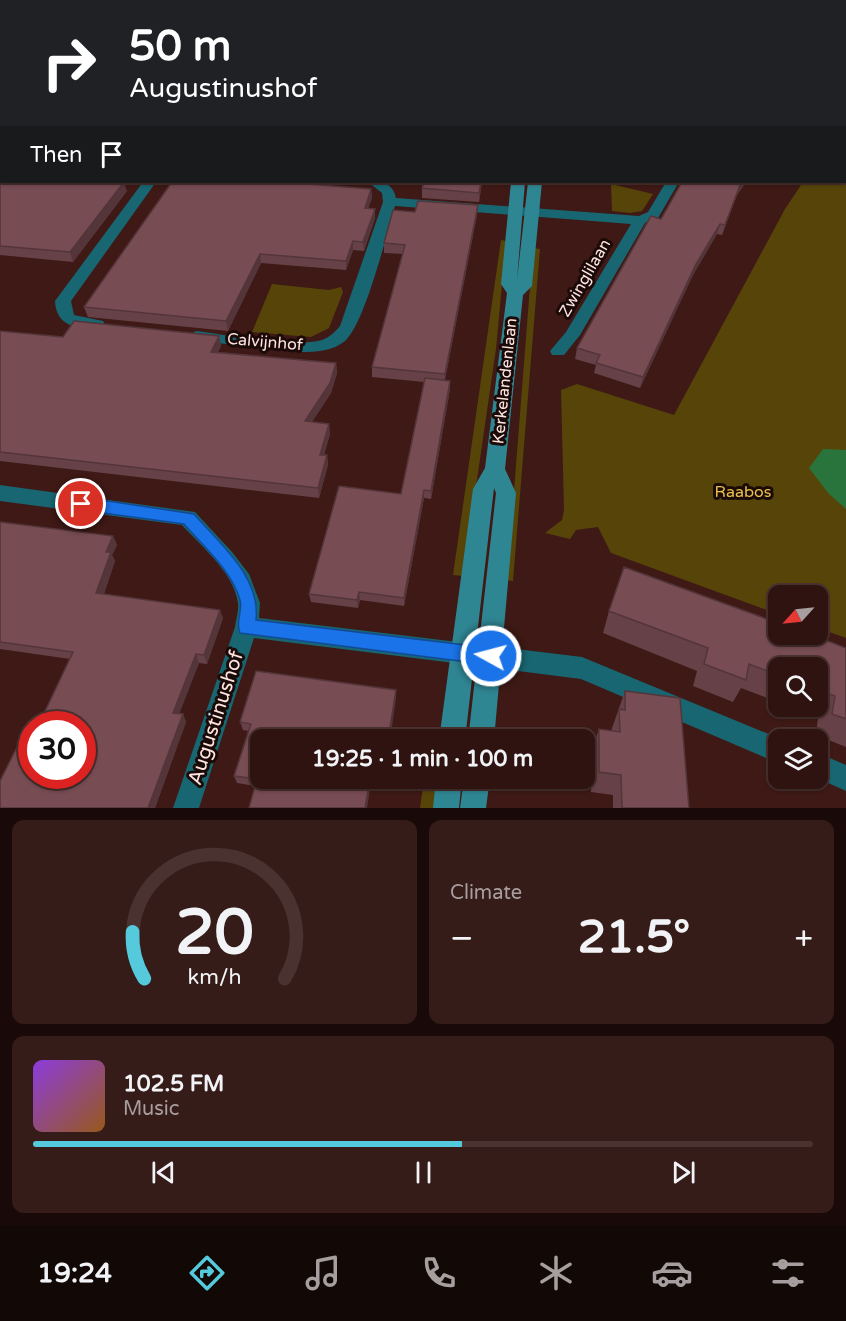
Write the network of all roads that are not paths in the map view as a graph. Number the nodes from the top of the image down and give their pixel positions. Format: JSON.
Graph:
{"nodes":[{"id":1,"x":148,"y":183,"type":"edge"},
{"id":2,"x":376,"y":183,"type":"edge"},
{"id":3,"x":518,"y":183,"type":"edge"},
{"id":4,"x":535,"y":183,"type":"edge"},
{"id":5,"x":671,"y":183,"type":"edge"},
{"id":6,"x":390,"y":202,"type":"junction"},
{"id":7,"x":524,"y":212,"type":"junction"},
{"id":8,"x":640,"y":220,"type":"junction"},
{"id":9,"x":110,"y":327,"type":"edge"},
{"id":10,"x":184,"y":334,"type":"edge"},
{"id":11,"x":558,"y":351,"type":"dead end"},
{"id":12,"x":495,"y":469,"type":"junction"},
{"id":13,"x":0,"y":493,"type":"edge"},
{"id":14,"x":246,"y":627,"type":"junction"},
{"id":15,"x":475,"y":654,"type":"junction"},
{"id":16,"x":456,"y":729,"type":"edge"},
{"id":17,"x":480,"y":729,"type":"edge"},
{"id":18,"x":768,"y":746,"type":"edge"},
{"id":19,"x":828,"y":770,"type":"edge"},
{"id":20,"x":846,"y":778,"type":"edge"},
{"id":21,"x":448,"y":789,"type":"edge"},
{"id":22,"x":476,"y":789,"type":"edge"},
{"id":23,"x":186,"y":808,"type":"edge"},
{"id":24,"x":446,"y":808,"type":"edge"},
{"id":25,"x":473,"y":808,"type":"edge"}],
"edges":[{"from":1,"to":9,"type":"street"},
{"from":2,"to":6,"type":"street"},
{"from":3,"to":7,"type":"street","name":"Kerkelandenlaan"},
{"from":4,"to":7,"type":"street","name":"Kerkelandenlaan"},
{"from":5,"to":8,"type":"street","name":"Zwinglilaan"},
{"from":6,"to":7,"type":"street"},
{"from":6,"to":10,"type":"street","name":"Calvijnhof"},
{"from":7,"to":8,"type":"street","name":"Zwinglilaan"},
{"from":7,"to":12,"type":"street","name":"Kerkelandenlaan"},
{"from":8,"to":11,"type":"street","name":"Zwinglilaan"},
{"from":12,"to":15,"type":"street","name":"Kerkelandenlaan"},
{"from":12,"to":15,"type":"street","name":"Kerkelandenlaan"},
{"from":13,"to":14,"type":"street","name":"Augustinushof"},
{"from":14,"to":15,"type":"street"},
{"from":14,"to":23,"type":"street","name":"Augustinushof"},
{"from":15,"to":16,"type":"street","name":"Kerkelandenlaan"},
{"from":15,"to":17,"type":"street","name":"Kerkelandenlaan"},
{"from":15,"to":18,"type":"street"},
{"from":19,"to":20,"type":"street"},
{"from":21,"to":24,"type":"street"},
{"from":22,"to":25,"type":"street"}]}
